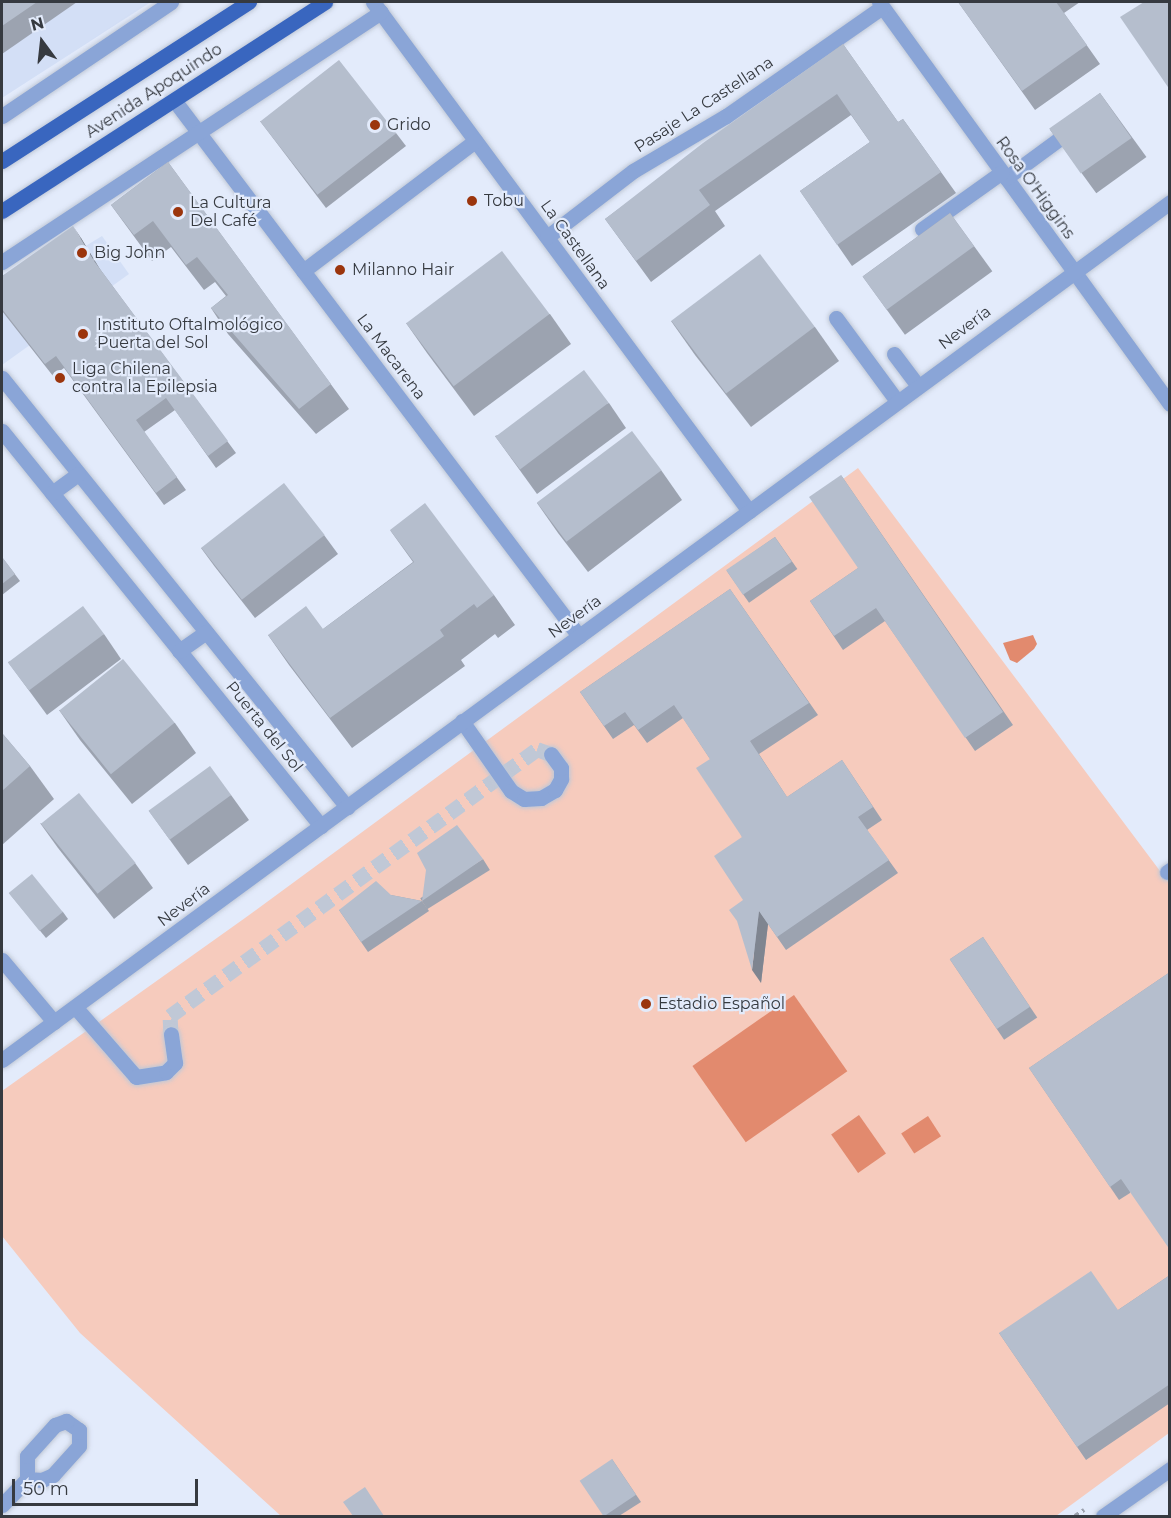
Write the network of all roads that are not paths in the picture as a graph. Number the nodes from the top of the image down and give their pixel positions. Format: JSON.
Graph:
{"nodes":[{"id":1,"x":171,"y":2,"type":"edge"},
{"id":2,"x":249,"y":2,"type":"edge"},
{"id":3,"x":325,"y":2,"type":"edge"},
{"id":4,"x":881,"y":4,"type":"edge"},
{"id":5,"x":377,"y":7,"type":"edge"},
{"id":6,"x":174,"y":100,"type":"junction"},
{"id":7,"x":2,"y":116,"type":"edge"},
{"id":8,"x":1085,"y":120,"type":"edge"},
{"id":9,"x":200,"y":134,"type":"junction"},
{"id":10,"x":475,"y":141,"type":"junction"},
{"id":11,"x":2,"y":161,"type":"edge"},
{"id":12,"x":1004,"y":175,"type":"junction"},
{"id":13,"x":1170,"y":202,"type":"edge"},
{"id":14,"x":2,"y":211,"type":"edge"},
{"id":15,"x":922,"y":229,"type":"dead end"},
{"id":16,"x":547,"y":237,"type":"junction"},
{"id":17,"x":2,"y":262,"type":"edge"},
{"id":18,"x":303,"y":271,"type":"junction"},
{"id":19,"x":1073,"y":271,"type":"junction"},
{"id":20,"x":836,"y":318,"type":"dead end"},
{"id":21,"x":894,"y":354,"type":"dead end"},
{"id":22,"x":2,"y":378,"type":"edge"},
{"id":23,"x":918,"y":386,"type":"junction"},
{"id":24,"x":1167,"y":397,"type":"edge"},
{"id":25,"x":897,"y":401,"type":"junction"},
{"id":26,"x":2,"y":431,"type":"edge"},
{"id":27,"x":78,"y":474,"type":"junction"},
{"id":28,"x":52,"y":493,"type":"junction"},
{"id":29,"x":748,"y":511,"type":"junction"},
{"id":30,"x":206,"y":632,"type":"junction"},
{"id":31,"x":579,"y":636,"type":"junction"},
{"id":32,"x":179,"y":651,"type":"junction"},
{"id":33,"x":462,"y":721,"type":"junction"},
{"id":34,"x":551,"y":754,"type":"dead end"},
{"id":35,"x":347,"y":807,"type":"junction"},
{"id":36,"x":321,"y":826,"type":"junction"},
{"id":37,"x":2,"y":960,"type":"edge"},
{"id":38,"x":76,"y":1008,"type":"junction"},
{"id":39,"x":54,"y":1022,"type":"junction"},
{"id":40,"x":171,"y":1034,"type":"tunnel mouth"},
{"id":41,"x":2,"y":1060,"type":"edge"},
{"id":42,"x":1170,"y":1469,"type":"edge"},
{"id":43,"x":27,"y":1479,"type":"dead end"},
{"id":44,"x":2,"y":1505,"type":"edge"},
{"id":45,"x":1103,"y":1516,"type":"edge"}],
"edges":[{"from":1,"to":7,"type":"street"},
{"from":2,"to":11,"type":"main road","name":"Avenida Apoquindo"},
{"from":3,"to":6,"type":"main road","name":"Avenida Apoquindo"},
{"from":4,"to":12,"type":"street","name":"Rosa O'Higgins"},
{"from":4,"to":16,"type":"street","name":"Pasaje La Castellana"},
{"from":5,"to":9,"type":"street"},
{"from":5,"to":10,"type":"street","name":"La Castellana"},
{"from":6,"to":9,"type":"street","name":"La Macarena"},
{"from":6,"to":14,"type":"main road","name":"Avenida Apoquindo"},
{"from":8,"to":12,"type":"street"},
{"from":9,"to":17,"type":"street"},
{"from":9,"to":18,"type":"street","name":"La Macarena"},
{"from":10,"to":16,"type":"street","name":"La Castellana"},
{"from":10,"to":18,"type":"street"},
{"from":12,"to":15,"type":"street"},
{"from":12,"to":19,"type":"street","name":"Rosa O'Higgins"},
{"from":13,"to":19,"type":"street","name":"Nevería"},
{"from":16,"to":29,"type":"street","name":"La Castellana"},
{"from":18,"to":31,"type":"street","name":"La Macarena"},
{"from":19,"to":23,"type":"street","name":"Nevería"},
{"from":19,"to":24,"type":"street","name":"Rosa O'Higgins"},
{"from":20,"to":25,"type":"street"},
{"from":21,"to":23,"type":"street"},
{"from":22,"to":27,"type":"street","name":"Puerta del Sol"},
{"from":23,"to":25,"type":"street","name":"Nevería"},
{"from":25,"to":29,"type":"street","name":"Nevería"},
{"from":26,"to":28,"type":"street","name":"Puerta del Sol"},
{"from":27,"to":28,"type":"street"},
{"from":27,"to":30,"type":"street","name":"Puerta del Sol"},
{"from":28,"to":32,"type":"street","name":"Puerta del Sol"},
{"from":29,"to":31,"type":"street","name":"Nevería"},
{"from":30,"to":32,"type":"street"},
{"from":30,"to":35,"type":"street","name":"Puerta del Sol"},
{"from":31,"to":33,"type":"street","name":"Nevería"},
{"from":32,"to":36,"type":"street","name":"Puerta del Sol"},
{"from":33,"to":34,"type":"street"},
{"from":33,"to":35,"type":"street","name":"Nevería"},
{"from":35,"to":36,"type":"street","name":"Nevería"},
{"from":36,"to":38,"type":"street","name":"Nevería"},
{"from":37,"to":39,"type":"street"},
{"from":38,"to":39,"type":"street","name":"Nevería"},
{"from":38,"to":40,"type":"street"},
{"from":39,"to":41,"type":"street","name":"Nevería"},
{"from":42,"to":45,"type":"street"},
{"from":43,"to":44,"type":"street"}]}
